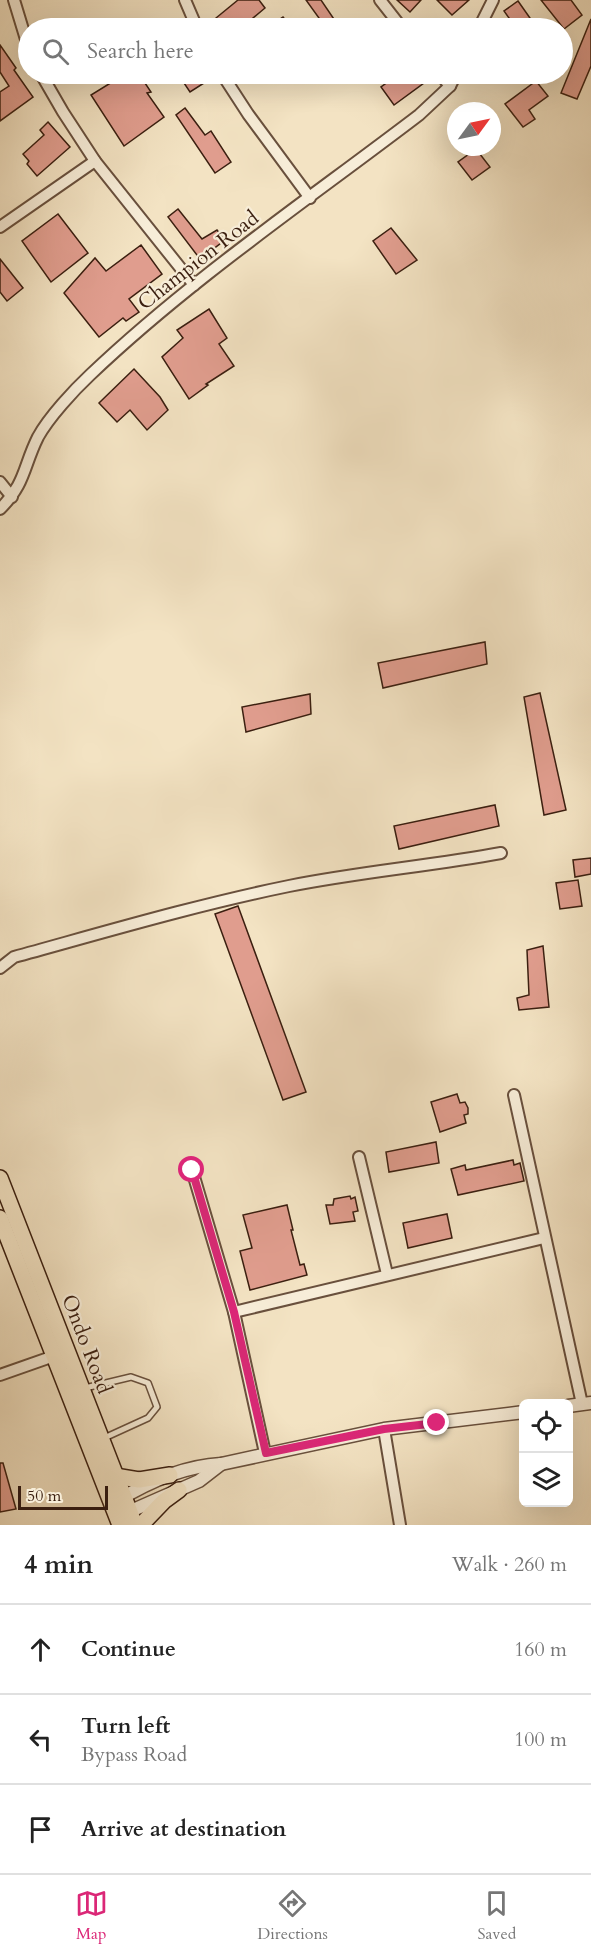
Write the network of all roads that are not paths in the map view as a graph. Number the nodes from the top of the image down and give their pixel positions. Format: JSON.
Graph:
{"nodes":[{"id":1,"x":14,"y":0,"type":"edge"},
{"id":2,"x":185,"y":0,"type":"edge"},
{"id":3,"x":380,"y":0,"type":"edge"},
{"id":4,"x":493,"y":0,"type":"edge"},
{"id":5,"x":19,"y":18,"type":"edge"},
{"id":6,"x":193,"y":18,"type":"edge"},
{"id":7,"x":394,"y":18,"type":"edge"},
{"id":8,"x":484,"y":18,"type":"edge"},
{"id":9,"x":47,"y":84,"type":"edge"},
{"id":10,"x":228,"y":84,"type":"edge"},
{"id":11,"x":450,"y":86,"type":"edge"},
{"id":12,"x":95,"y":161,"type":"junction"},
{"id":13,"x":310,"y":198,"type":"junction"},
{"id":14,"x":0,"y":227,"type":"edge"},
{"id":15,"x":194,"y":285,"type":"junction"},
{"id":16,"x":0,"y":482,"type":"edge"},
{"id":17,"x":12,"y":497,"type":"junction"},
{"id":18,"x":0,"y":509,"type":"edge"},
{"id":19,"x":501,"y":853,"type":"dead end"},
{"id":20,"x":0,"y":968,"type":"edge"},
{"id":21,"x":514,"y":1095,"type":"dead end"},
{"id":22,"x":359,"y":1157,"type":"dead end"},
{"id":23,"x":192,"y":1170,"type":"dead end"},
{"id":24,"x":0,"y":1178,"type":"edge"},
{"id":25,"x":1,"y":1223,"type":"edge"},
{"id":26,"x":544,"y":1238,"type":"junction"},
{"id":27,"x":387,"y":1274,"type":"junction"},
{"id":28,"x":234,"y":1312,"type":"junction"},
{"id":29,"x":54,"y":1356,"type":"junction"},
{"id":30,"x":0,"y":1375,"type":"edge"},
{"id":31,"x":82,"y":1389,"type":"junction"},
{"id":32,"x":586,"y":1403,"type":"edge"},
{"id":33,"x":519,"y":1413,"type":"edge"},
{"id":34,"x":384,"y":1429,"type":"junction"},
{"id":35,"x":101,"y":1439,"type":"junction"},
{"id":36,"x":266,"y":1453,"type":"junction"},
{"id":37,"x":221,"y":1464,"type":"junction"},
{"id":38,"x":170,"y":1475,"type":"junction"},
{"id":39,"x":115,"y":1476,"type":"junction"},
{"id":40,"x":179,"y":1490,"type":"junction"},
{"id":41,"x":123,"y":1513,"type":"edge"},
{"id":42,"x":141,"y":1525,"type":"edge"},
{"id":43,"x":400,"y":1525,"type":"edge"}],
"edges":[{"from":1,"to":5,"type":"street"},
{"from":2,"to":6,"type":"street"},
{"from":3,"to":7,"type":"street"},
{"from":4,"to":8,"type":"street"},
{"from":9,"to":12,"type":"street"},
{"from":10,"to":13,"type":"street"},
{"from":11,"to":13,"type":"street","name":"Champion Road"},
{"from":12,"to":14,"type":"street"},
{"from":12,"to":15,"type":"street"},
{"from":13,"to":15,"type":"street","name":"Champion Road"},
{"from":15,"to":17,"type":"street","name":"Champion Road"},
{"from":16,"to":17,"type":"street"},
{"from":17,"to":18,"type":"street","name":"Champion Road"},
{"from":19,"to":20,"type":"street"},
{"from":21,"to":26,"type":"street"},
{"from":22,"to":27,"type":"street"},
{"from":23,"to":28,"type":"street"},
{"from":24,"to":31,"type":"main road","name":"Ondo Road"},
{"from":25,"to":29,"type":"main road","name":"Ondo Road"},
{"from":26,"to":27,"type":"street"},
{"from":26,"to":32,"type":"street"},
{"from":27,"to":28,"type":"street"},
{"from":28,"to":36,"type":"street"},
{"from":29,"to":30,"type":"street"},
{"from":29,"to":41,"type":"main road","name":"Ondo Road"},
{"from":31,"to":35,"type":"main road","name":"Ondo Road"},
{"from":31,"to":35,"type":"lane"},
{"from":33,"to":34,"type":"street"},
{"from":34,"to":36,"type":"street"},
{"from":34,"to":43,"type":"street"},
{"from":35,"to":39,"type":"main road","name":"Ondo Road"},
{"from":36,"to":37,"type":"street"},
{"from":37,"to":38,"type":"street"},
{"from":37,"to":40,"type":"street"},
{"from":38,"to":39,"type":"main road"},
{"from":38,"to":41,"type":"street"},
{"from":39,"to":41,"type":"main road","name":"Ondo Road"},
{"from":40,"to":41,"type":"street"},
{"from":40,"to":42,"type":"main road"}]}
